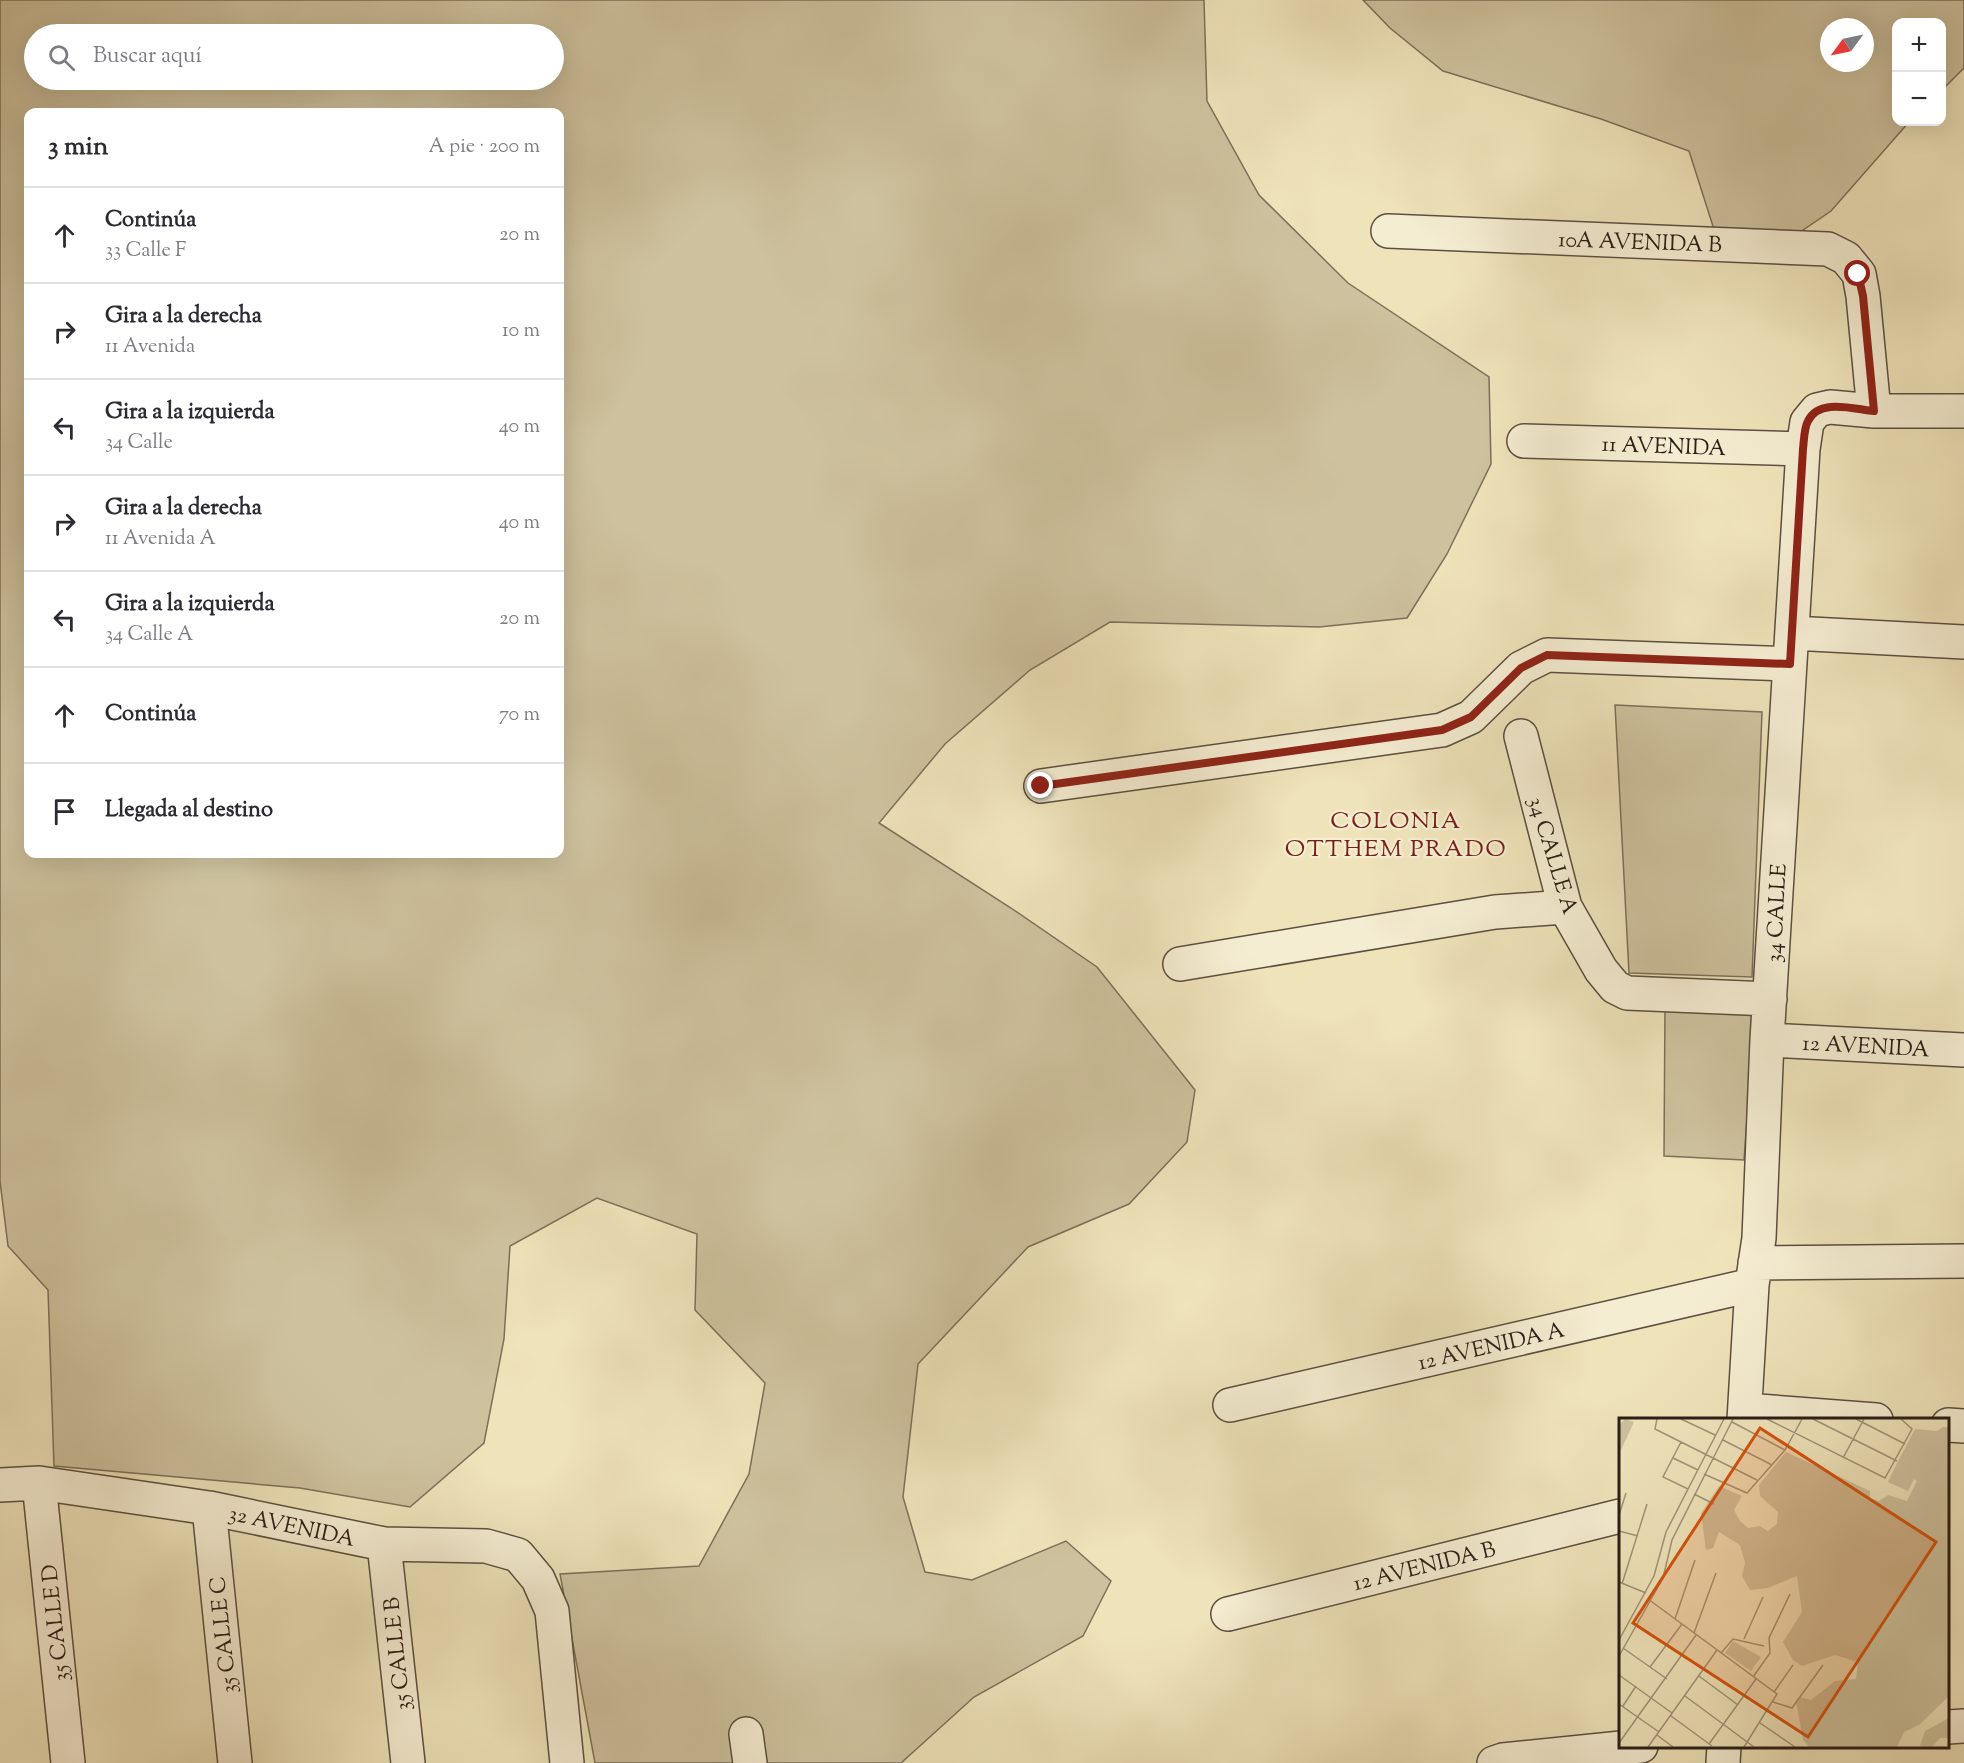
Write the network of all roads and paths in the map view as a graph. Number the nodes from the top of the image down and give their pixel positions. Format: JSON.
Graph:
{"nodes":[{"id":1,"x":1388,"y":231,"type":"dead end"},
{"id":2,"x":1874,"y":411,"type":"junction"},
{"id":3,"x":1964,"y":411,"type":"edge"},
{"id":4,"x":1524,"y":441,"type":"dead end"},
{"id":5,"x":1803,"y":449,"type":"junction"},
{"id":6,"x":1964,"y":642,"type":"edge"},
{"id":7,"x":1791,"y":649,"type":"junction"},
{"id":8,"x":1521,"y":736,"type":"dead end"},
{"id":9,"x":1041,"y":786,"type":"dead end"},
{"id":10,"x":1565,"y":907,"type":"junction"},
{"id":11,"x":1180,"y":964,"type":"dead end"},
{"id":12,"x":1770,"y":999,"type":"junction"},
{"id":13,"x":1767,"y":1040,"type":"junction"},
{"id":14,"x":1964,"y":1050,"type":"edge"},
{"id":15,"x":1964,"y":1261,"type":"edge"},
{"id":16,"x":1754,"y":1274,"type":"junction"},
{"id":17,"x":1230,"y":1405,"type":"dead end"},
{"id":18,"x":1744,"y":1415,"type":"edge"},
{"id":19,"x":1843,"y":1418,"type":"edge"},
{"id":20,"x":1949,"y":1425,"type":"edge"},
{"id":21,"x":1964,"y":1426,"type":"edge"},
{"id":22,"x":39,"y":1483,"type":"junction"},
{"id":23,"x":0,"y":1485,"type":"edge"},
{"id":24,"x":209,"y":1508,"type":"junction"},
{"id":25,"x":1619,"y":1516,"type":"edge"},
{"id":26,"x":384,"y":1544,"type":"junction"},
{"id":27,"x":1228,"y":1614,"type":"dead end"},
{"id":28,"x":1964,"y":1726,"type":"edge"},
{"id":29,"x":1949,"y":1727,"type":"edge"},
{"id":30,"x":1621,"y":1748,"type":"edge"},
{"id":31,"x":1724,"y":1748,"type":"edge"},
{"id":32,"x":68,"y":1763,"type":"edge"},
{"id":33,"x":235,"y":1763,"type":"edge"},
{"id":34,"x":408,"y":1763,"type":"edge"},
{"id":35,"x":567,"y":1763,"type":"edge"},
{"id":36,"x":1494,"y":1763,"type":"edge"},
{"id":37,"x":1723,"y":1763,"type":"edge"}],
"edges":[{"from":1,"to":2,"type":"street","name":"10A AVENIDA B"},
{"from":2,"to":3,"type":"street"},
{"from":2,"to":5,"type":"street","name":"34 CALLE"},
{"from":4,"to":5,"type":"street","name":"11 AVENIDA"},
{"from":5,"to":7,"type":"street","name":"34 CALLE"},
{"from":6,"to":7,"type":"street"},
{"from":7,"to":9,"type":"street"},
{"from":7,"to":12,"type":"street","name":"34 CALLE"},
{"from":8,"to":10,"type":"street","name":"34 CALLE A"},
{"from":10,"to":11,"type":"street"},
{"from":10,"to":12,"type":"street","name":"34 CALLE A"},
{"from":12,"to":13,"type":"street","name":"34 CALLE"},
{"from":13,"to":14,"type":"street","name":"12 AVENIDA"},
{"from":13,"to":16,"type":"street","name":"34 CALLE"},
{"from":15,"to":16,"type":"street","name":"12 AVENIDA A"},
{"from":16,"to":17,"type":"street","name":"12 AVENIDA A"},
{"from":16,"to":18,"type":"street","name":"34 CALLE"},
{"from":18,"to":19,"type":"street"},
{"from":20,"to":21,"type":"street"},
{"from":22,"to":23,"type":"street","name":"32 AVENIDA"},
{"from":22,"to":24,"type":"street","name":"32 AVENIDA"},
{"from":22,"to":32,"type":"street","name":"35 CALLE D"},
{"from":24,"to":26,"type":"street","name":"32 AVENIDA"},
{"from":24,"to":33,"type":"street","name":"35 CALLE C"},
{"from":25,"to":27,"type":"street","name":"12 AVENIDA B"},
{"from":26,"to":34,"type":"street","name":"35 CALLE B"},
{"from":26,"to":35,"type":"street","name":"32 AVENIDA"},
{"from":28,"to":29,"type":"street"},
{"from":30,"to":36,"type":"street"},
{"from":31,"to":37,"type":"street"}]}
